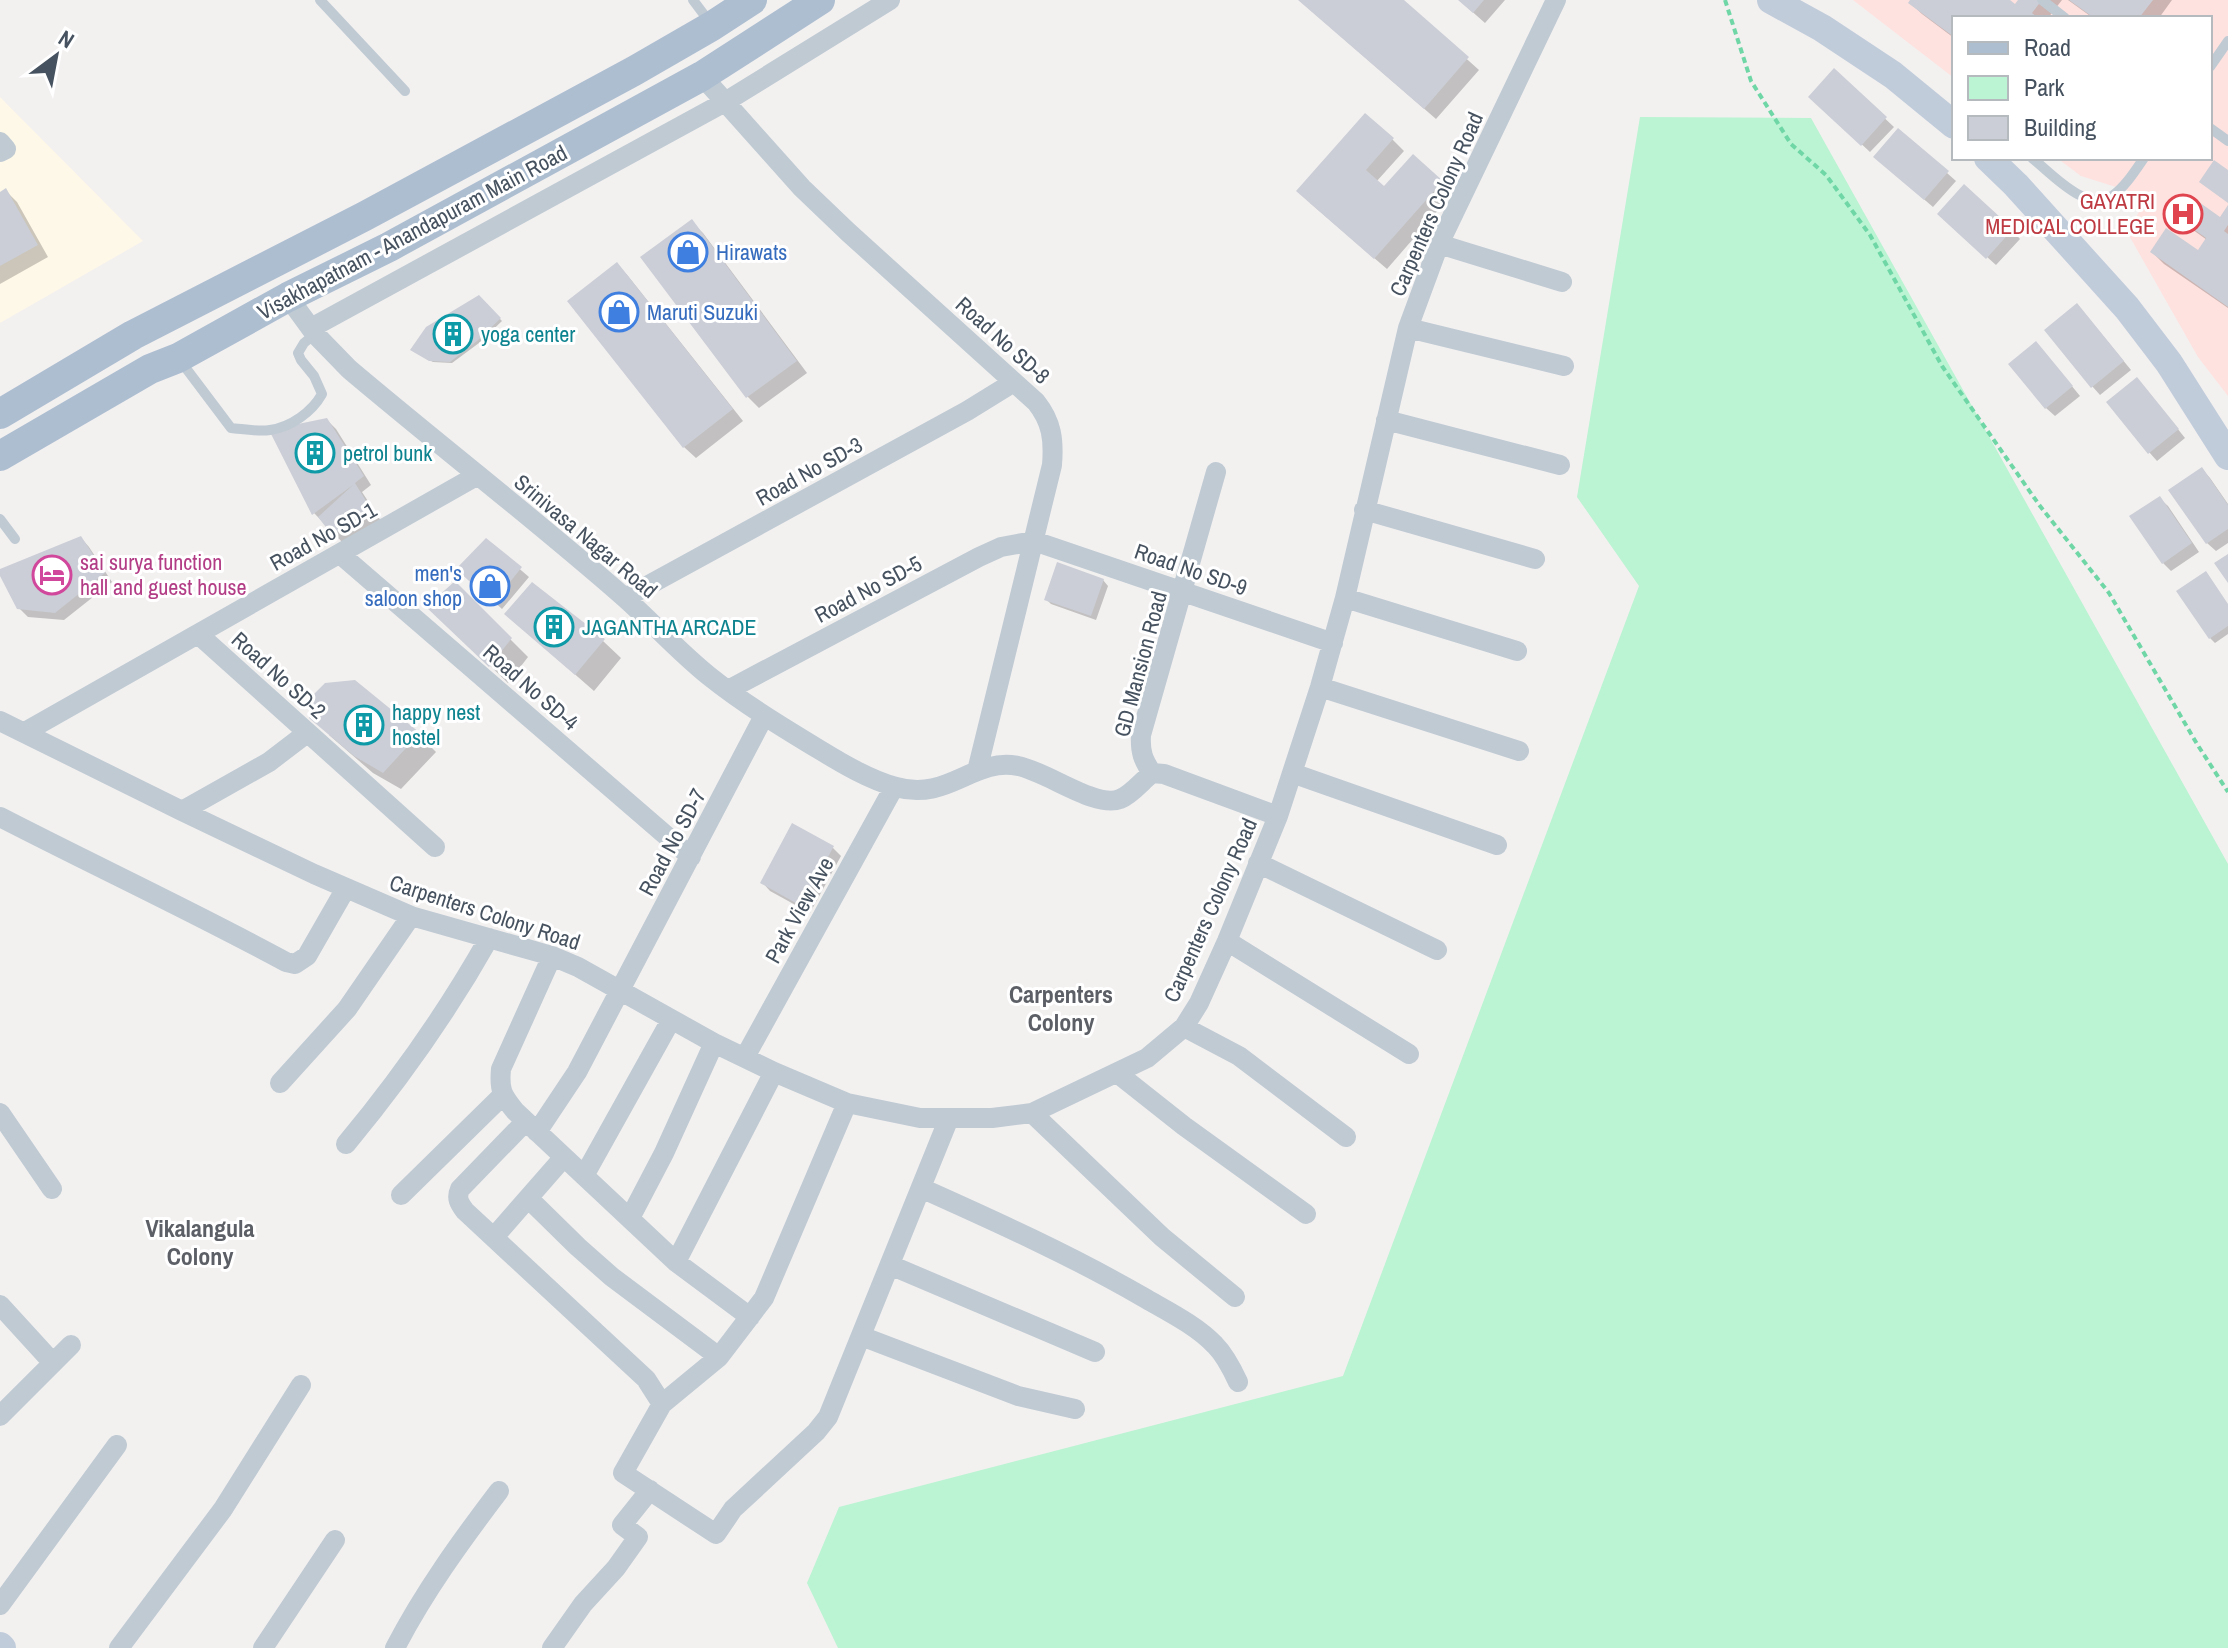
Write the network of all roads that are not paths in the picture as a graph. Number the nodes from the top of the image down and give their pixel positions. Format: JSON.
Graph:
{"nodes":[{"id":1,"x":320,"y":0,"type":"edge"},
{"id":2,"x":693,"y":0,"type":"edge"},
{"id":3,"x":752,"y":0,"type":"edge"},
{"id":4,"x":820,"y":0,"type":"edge"},
{"id":5,"x":890,"y":0,"type":"edge"},
{"id":6,"x":1556,"y":0,"type":"edge"},
{"id":7,"x":1771,"y":0,"type":"edge"},
{"id":8,"x":2042,"y":0,"type":"edge"},
{"id":9,"x":2062,"y":16,"type":"edge"},
{"id":10,"x":712,"y":26,"type":"junction"},
{"id":11,"x":2228,"y":41,"type":"edge"},
{"id":12,"x":2212,"y":64,"type":"edge"},
{"id":13,"x":702,"y":76,"type":"junction"},
{"id":14,"x":405,"y":91,"type":"dead end"},
{"id":15,"x":725,"y":102,"type":"junction"},
{"id":16,"x":1948,"y":116,"type":"edge"},
{"id":17,"x":0,"y":142,"type":"edge"},
{"id":18,"x":0,"y":152,"type":"edge"},
{"id":19,"x":1990,"y":160,"type":"edge"},
{"id":20,"x":2034,"y":160,"type":"edge"},
{"id":21,"x":2143,"y":160,"type":"edge"},
{"id":22,"x":1439,"y":244,"type":"junction"},
{"id":23,"x":1562,"y":282,"type":"dead end"},
{"id":24,"x":288,"y":297,"type":"junction"},
{"id":25,"x":1408,"y":328,"type":"junction"},
{"id":26,"x":313,"y":331,"type":"junction"},
{"id":27,"x":178,"y":358,"type":"junction"},
{"id":28,"x":1564,"y":366,"type":"dead end"},
{"id":29,"x":1014,"y":382,"type":"junction"},
{"id":30,"x":0,"y":414,"type":"edge"},
{"id":31,"x":1386,"y":420,"type":"junction"},
{"id":32,"x":0,"y":456,"type":"edge"},
{"id":33,"x":2228,"y":456,"type":"edge"},
{"id":34,"x":1560,"y":465,"type":"dead end"},
{"id":35,"x":1216,"y":472,"type":"dead end"},
{"id":36,"x":478,"y":475,"type":"junction"},
{"id":37,"x":1364,"y":510,"type":"junction"},
{"id":38,"x":0,"y":519,"type":"edge"},
{"id":39,"x":15,"y":539,"type":"dead end"},
{"id":40,"x":1034,"y":541,"type":"junction"},
{"id":41,"x":340,"y":554,"type":"junction"},
{"id":42,"x":1535,"y":559,"type":"dead end"},
{"id":43,"x":1184,"y":592,"type":"junction"},
{"id":44,"x":625,"y":598,"type":"junction"},
{"id":45,"x":1345,"y":598,"type":"junction"},
{"id":46,"x":198,"y":634,"type":"junction"},
{"id":47,"x":1333,"y":643,"type":"junction"},
{"id":48,"x":1517,"y":651,"type":"dead end"},
{"id":49,"x":1320,"y":687,"type":"junction"},
{"id":50,"x":728,"y":690,"type":"junction"},
{"id":51,"x":764,"y":716,"type":"junction"},
{"id":52,"x":0,"y":721,"type":"edge"},
{"id":53,"x":25,"y":732,"type":"junction"},
{"id":54,"x":307,"y":733,"type":"junction"},
{"id":55,"x":1519,"y":751,"type":"dead end"},
{"id":56,"x":977,"y":771,"type":"junction"},
{"id":57,"x":1152,"y":773,"type":"junction"},
{"id":58,"x":1292,"y":773,"type":"junction"},
{"id":59,"x":894,"y":787,"type":"junction"},
{"id":60,"x":182,"y":811,"type":"junction"},
{"id":61,"x":1278,"y":816,"type":"junction"},
{"id":62,"x":0,"y":817,"type":"edge"},
{"id":63,"x":1497,"y":845,"type":"dead end"},
{"id":64,"x":435,"y":847,"type":"dead end"},
{"id":65,"x":691,"y":857,"type":"junction"},
{"id":66,"x":1258,"y":863,"type":"junction"},
{"id":67,"x":346,"y":888,"type":"junction"},
{"id":68,"x":411,"y":916,"type":"junction"},
{"id":69,"x":489,"y":938,"type":"junction"},
{"id":70,"x":1227,"y":941,"type":"junction"},
{"id":71,"x":1437,"y":950,"type":"dead end"},
{"id":72,"x":552,"y":956,"type":"junction"},
{"id":73,"x":621,"y":991,"type":"junction"},
{"id":74,"x":671,"y":1020,"type":"junction"},
{"id":75,"x":1184,"y":1027,"type":"junction"},
{"id":76,"x":714,"y":1043,"type":"junction"},
{"id":77,"x":1409,"y":1054,"type":"dead end"},
{"id":78,"x":745,"y":1057,"type":"junction"},
{"id":79,"x":774,"y":1072,"type":"junction"},
{"id":80,"x":1117,"y":1073,"type":"junction"},
{"id":81,"x":280,"y":1083,"type":"dead end"},
{"id":82,"x":503,"y":1095,"type":"junction"},
{"id":83,"x":847,"y":1103,"type":"junction"},
{"id":84,"x":0,"y":1113,"type":"edge"},
{"id":85,"x":1032,"y":1113,"type":"junction"},
{"id":86,"x":949,"y":1118,"type":"junction"},
{"id":87,"x":531,"y":1127,"type":"junction"},
{"id":88,"x":1346,"y":1137,"type":"dead end"},
{"id":89,"x":346,"y":1144,"type":"dead end"},
{"id":90,"x":564,"y":1157,"type":"junction"},
{"id":91,"x":584,"y":1176,"type":"junction"},
{"id":92,"x":921,"y":1188,"type":"junction"},
{"id":93,"x":52,"y":1189,"type":"dead end"},
{"id":94,"x":401,"y":1195,"type":"dead end"},
{"id":95,"x":528,"y":1198,"type":"junction"},
{"id":96,"x":1306,"y":1214,"type":"dead end"},
{"id":97,"x":630,"y":1218,"type":"junction"},
{"id":98,"x":494,"y":1237,"type":"junction"},
{"id":99,"x":676,"y":1262,"type":"junction"},
{"id":100,"x":890,"y":1265,"type":"junction"},
{"id":101,"x":1235,"y":1297,"type":"dead end"},
{"id":102,"x":0,"y":1305,"type":"edge"},
{"id":103,"x":750,"y":1317,"type":"junction"},
{"id":104,"x":861,"y":1336,"type":"junction"},
{"id":105,"x":71,"y":1345,"type":"dead end"},
{"id":106,"x":1095,"y":1352,"type":"dead end"},
{"id":107,"x":719,"y":1357,"type":"junction"},
{"id":108,"x":53,"y":1363,"type":"junction"},
{"id":109,"x":1238,"y":1382,"type":"dead end"},
{"id":110,"x":301,"y":1385,"type":"dead end"},
{"id":111,"x":662,"y":1404,"type":"junction"},
{"id":112,"x":1075,"y":1409,"type":"dead end"},
{"id":113,"x":0,"y":1416,"type":"edge"},
{"id":114,"x":117,"y":1445,"type":"dead end"},
{"id":115,"x":650,"y":1490,"type":"junction"},
{"id":116,"x":499,"y":1491,"type":"dead end"},
{"id":117,"x":335,"y":1540,"type":"dead end"},
{"id":118,"x":0,"y":1605,"type":"edge"},
{"id":119,"x":119,"y":1648,"type":"edge"},
{"id":120,"x":263,"y":1648,"type":"edge"},
{"id":121,"x":395,"y":1648,"type":"edge"},
{"id":122,"x":552,"y":1648,"type":"edge"}],
"edges":[{"from":1,"to":14,"type":"lane"},
{"from":2,"to":10,"type":"lane"},
{"from":3,"to":10,"type":"main road","name":"Visakhapatnam - Anandapuram Main Road"},
{"from":4,"to":13,"type":"main road","name":"Visakhapatnam - Anandapuram Main Road"},
{"from":5,"to":15,"type":"street"},
{"from":6,"to":22,"type":"street","name":"Carpenters Colony Road"},
{"from":7,"to":16,"type":"street"},
{"from":8,"to":9,"type":"lane"},
{"from":10,"to":30,"type":"main road","name":"Visakhapatnam - Anandapuram Main Road"},
{"from":11,"to":12,"type":"lane"},
{"from":13,"to":15,"type":"street","name":"Road No SD-8"},
{"from":13,"to":24,"type":"main road","name":"Visakhapatnam - Anandapuram Main Road"},
{"from":15,"to":26,"type":"street"},
{"from":15,"to":29,"type":"street","name":"Road No SD-8"},
{"from":17,"to":18,"type":"street"},
{"from":19,"to":33,"type":"street"},
{"from":20,"to":21,"type":"lane"},
{"from":22,"to":23,"type":"street"},
{"from":22,"to":25,"type":"street","name":"Carpenters Colony Road"},
{"from":24,"to":26,"type":"street","name":"Srinivasa Nagar Road"},
{"from":24,"to":27,"type":"main road","name":"Visakhapatnam - Anandapuram Main Road"},
{"from":25,"to":28,"type":"street"},
{"from":25,"to":31,"type":"street","name":"Carpenters Colony Road"},
{"from":26,"to":27,"type":"lane"},
{"from":26,"to":36,"type":"street","name":"Srinivasa Nagar Road"},
{"from":27,"to":32,"type":"main road","name":"Visakhapatnam - Anandapuram Main Road"},
{"from":29,"to":40,"type":"street","name":"Road No SD-8"},
{"from":29,"to":44,"type":"street","name":"Road No SD-3"},
{"from":31,"to":34,"type":"street"},
{"from":31,"to":37,"type":"street","name":"Carpenters Colony Road"},
{"from":35,"to":43,"type":"street","name":"GD Mansion Road"},
{"from":36,"to":41,"type":"street","name":"Road No SD-1"},
{"from":36,"to":44,"type":"street","name":"Srinivasa Nagar Road"},
{"from":37,"to":42,"type":"street"},
{"from":37,"to":45,"type":"street","name":"Carpenters Colony Road"},
{"from":38,"to":39,"type":"lane"},
{"from":40,"to":43,"type":"street","name":"Road No SD-9"},
{"from":40,"to":50,"type":"street","name":"Road No SD-5"},
{"from":40,"to":56,"type":"street","name":"Road No SD-8"},
{"from":41,"to":46,"type":"street","name":"Road No SD-1"},
{"from":41,"to":65,"type":"street","name":"Road No SD-4"},
{"from":43,"to":47,"type":"street","name":"Road No SD-9"},
{"from":43,"to":57,"type":"street","name":"GD Mansion Road"},
{"from":44,"to":50,"type":"street","name":"Srinivasa Nagar Road"},
{"from":45,"to":47,"type":"street","name":"Carpenters Colony Road"},
{"from":45,"to":48,"type":"street"},
{"from":46,"to":53,"type":"street","name":"Road No SD-1"},
{"from":46,"to":54,"type":"street","name":"Road No SD-2"},
{"from":47,"to":49,"type":"street","name":"Carpenters Colony Road"},
{"from":49,"to":55,"type":"street"},
{"from":49,"to":58,"type":"street","name":"Carpenters Colony Road"},
{"from":50,"to":51,"type":"street","name":"Srinivasa Nagar Road"},
{"from":51,"to":59,"type":"street","name":"Srinivasa Nagar Road"},
{"from":51,"to":65,"type":"street","name":"Road No SD-7"},
{"from":52,"to":53,"type":"street","name":"Carpenters Colony Road"},
{"from":53,"to":60,"type":"street","name":"Carpenters Colony Road"},
{"from":54,"to":60,"type":"street"},
{"from":54,"to":64,"type":"street","name":"Road No SD-2"},
{"from":56,"to":57,"type":"street","name":"Srinivasa Nagar Road"},
{"from":56,"to":59,"type":"street","name":"Srinivasa Nagar Road"},
{"from":57,"to":61,"type":"street"},
{"from":58,"to":61,"type":"street","name":"Carpenters Colony Road"},
{"from":58,"to":63,"type":"street"},
{"from":59,"to":78,"type":"street","name":"Park View Ave"},
{"from":60,"to":67,"type":"street","name":"Carpenters Colony Road"},
{"from":61,"to":66,"type":"street","name":"Carpenters Colony Road"},
{"from":62,"to":67,"type":"street"},
{"from":65,"to":73,"type":"street","name":"Road No SD-7"},
{"from":66,"to":70,"type":"street","name":"Carpenters Colony Road"},
{"from":66,"to":71,"type":"street"},
{"from":67,"to":68,"type":"street","name":"Carpenters Colony Road"},
{"from":68,"to":69,"type":"street","name":"Carpenters Colony Road"},
{"from":68,"to":81,"type":"street"},
{"from":69,"to":72,"type":"street","name":"Carpenters Colony Road"},
{"from":69,"to":89,"type":"street"},
{"from":70,"to":75,"type":"street","name":"Carpenters Colony Road"},
{"from":70,"to":77,"type":"street"},
{"from":72,"to":73,"type":"street","name":"Carpenters Colony Road"},
{"from":72,"to":82,"type":"street"},
{"from":73,"to":74,"type":"street","name":"Carpenters Colony Road"},
{"from":73,"to":87,"type":"street","name":"Road No SD-7"},
{"from":74,"to":76,"type":"street","name":"Carpenters Colony Road"},
{"from":74,"to":91,"type":"street"},
{"from":75,"to":80,"type":"street","name":"Carpenters Colony Road"},
{"from":75,"to":88,"type":"street"},
{"from":76,"to":78,"type":"street","name":"Carpenters Colony Road"},
{"from":76,"to":97,"type":"street"},
{"from":78,"to":79,"type":"street","name":"Carpenters Colony Road"},
{"from":79,"to":83,"type":"street","name":"Carpenters Colony Road"},
{"from":79,"to":99,"type":"street"},
{"from":80,"to":85,"type":"street","name":"Carpenters Colony Road"},
{"from":80,"to":96,"type":"street"},
{"from":82,"to":87,"type":"street"},
{"from":82,"to":94,"type":"street"},
{"from":83,"to":86,"type":"street","name":"Carpenters Colony Road"},
{"from":83,"to":103,"type":"street"},
{"from":84,"to":93,"type":"street"},
{"from":85,"to":86,"type":"street","name":"Carpenters Colony Road"},
{"from":85,"to":101,"type":"street"},
{"from":86,"to":92,"type":"street"},
{"from":87,"to":90,"type":"street"},
{"from":87,"to":98,"type":"street","name":"Road No SD-7"},
{"from":90,"to":91,"type":"street"},
{"from":90,"to":95,"type":"street"},
{"from":91,"to":97,"type":"street"},
{"from":92,"to":100,"type":"street"},
{"from":92,"to":109,"type":"street"},
{"from":95,"to":98,"type":"street"},
{"from":95,"to":107,"type":"street"},
{"from":97,"to":99,"type":"street"},
{"from":98,"to":111,"type":"street"},
{"from":99,"to":103,"type":"street"},
{"from":100,"to":104,"type":"street"},
{"from":100,"to":106,"type":"street"},
{"from":102,"to":108,"type":"street"},
{"from":103,"to":107,"type":"street"},
{"from":104,"to":112,"type":"street"},
{"from":104,"to":115,"type":"street"},
{"from":105,"to":108,"type":"street"},
{"from":107,"to":111,"type":"street"},
{"from":108,"to":113,"type":"street"},
{"from":110,"to":119,"type":"street"},
{"from":111,"to":115,"type":"street"},
{"from":114,"to":118,"type":"street"},
{"from":115,"to":122,"type":"street"},
{"from":116,"to":121,"type":"street"},
{"from":117,"to":120,"type":"street"}]}
